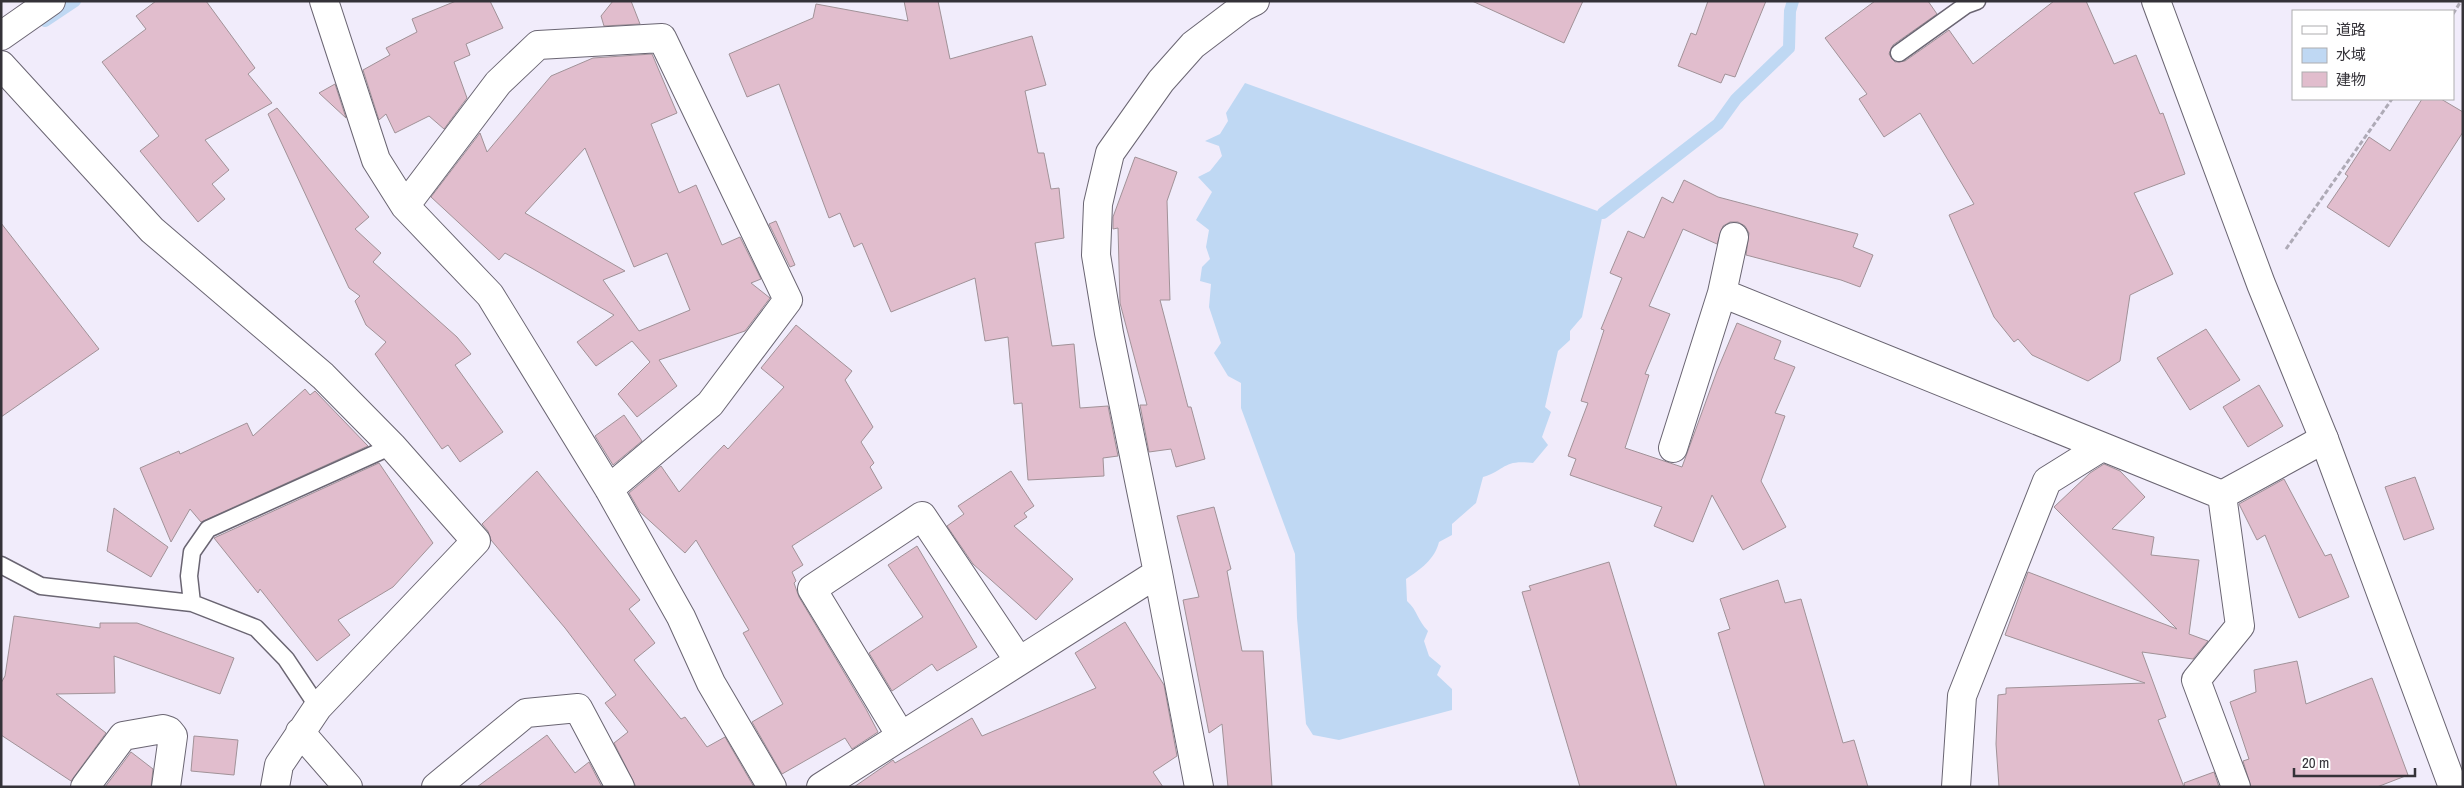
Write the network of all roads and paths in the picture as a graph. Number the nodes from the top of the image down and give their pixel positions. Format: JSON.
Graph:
{"nodes":[{"id":1,"x":51,"y":1,"type":"edge"},
{"id":2,"x":324,"y":1,"type":"edge"},
{"id":3,"x":1255,"y":1,"type":"edge"},
{"id":4,"x":1977,"y":1,"type":"edge"},
{"id":5,"x":2156,"y":1,"type":"edge"},
{"id":6,"x":2462,"y":1,"type":"edge"},
{"id":7,"x":2454,"y":13,"type":"edge"},
{"id":8,"x":1,"y":36,"type":"edge"},
{"id":9,"x":1899,"y":54,"type":"dead end"},
{"id":10,"x":1,"y":65,"type":"edge"},
{"id":11,"x":2391,"y":100,"type":"edge"},
{"id":12,"x":405,"y":206,"type":"junction"},
{"id":13,"x":1734,"y":237,"type":"dead end"},
{"id":14,"x":2261,"y":284,"type":"junction"},
{"id":15,"x":1722,"y":293,"type":"junction"},
{"id":16,"x":2324,"y":440,"type":"junction"},
{"id":17,"x":392,"y":446,"type":"junction"},
{"id":18,"x":1674,"y":448,"type":"dead end"},
{"id":19,"x":2100,"y":448,"type":"junction"},
{"id":20,"x":609,"y":489,"type":"junction"},
{"id":21,"x":2222,"y":495,"type":"junction"},
{"id":22,"x":1,"y":564,"type":"edge"},
{"id":23,"x":1158,"y":573,"type":"junction"},
{"id":24,"x":192,"y":603,"type":"junction"},
{"id":25,"x":1019,"y":662,"type":"junction"},
{"id":26,"x":318,"y":707,"type":"junction"},
{"id":27,"x":300,"y":732,"type":"junction"},
{"id":28,"x":901,"y":736,"type":"junction"},
{"id":29,"x":85,"y":787,"type":"edge"},
{"id":30,"x":166,"y":787,"type":"edge"},
{"id":31,"x":276,"y":787,"type":"edge"},
{"id":32,"x":348,"y":787,"type":"edge"},
{"id":33,"x":436,"y":787,"type":"edge"},
{"id":34,"x":620,"y":787,"type":"edge"},
{"id":35,"x":772,"y":787,"type":"edge"},
{"id":36,"x":821,"y":787,"type":"edge"},
{"id":37,"x":1199,"y":787,"type":"edge"},
{"id":38,"x":1956,"y":787,"type":"edge"},
{"id":39,"x":2236,"y":787,"type":"edge"},
{"id":40,"x":2453,"y":787,"type":"edge"}],
"edges":[{"from":1,"to":8,"type":"street"},
{"from":2,"to":12,"type":"street"},
{"from":3,"to":23,"type":"street"},
{"from":4,"to":9,"type":"lane"},
{"from":5,"to":14,"type":"street"},
{"from":6,"to":7,"type":"path"},
{"from":10,"to":17,"type":"street"},
{"from":11,"to":14,"type":"path"},
{"from":12,"to":20,"type":"street"},
{"from":12,"to":20,"type":"street"},
{"from":13,"to":15,"type":"street"},
{"from":14,"to":16,"type":"street"},
{"from":15,"to":18,"type":"street"},
{"from":15,"to":19,"type":"street"},
{"from":16,"to":21,"type":"street"},
{"from":16,"to":40,"type":"street"},
{"from":17,"to":24,"type":"lane"},
{"from":17,"to":26,"type":"street"},
{"from":19,"to":21,"type":"street"},
{"from":19,"to":38,"type":"street"},
{"from":20,"to":35,"type":"street"},
{"from":21,"to":39,"type":"street"},
{"from":22,"to":24,"type":"lane"},
{"from":23,"to":25,"type":"street"},
{"from":23,"to":37,"type":"street"},
{"from":24,"to":26,"type":"lane"},
{"from":25,"to":28,"type":"street"},
{"from":25,"to":28,"type":"street"},
{"from":26,"to":27,"type":"street"},
{"from":27,"to":31,"type":"street"},
{"from":27,"to":32,"type":"street"},
{"from":28,"to":36,"type":"street"},
{"from":29,"to":30,"type":"street"},
{"from":33,"to":34,"type":"street"}]}
